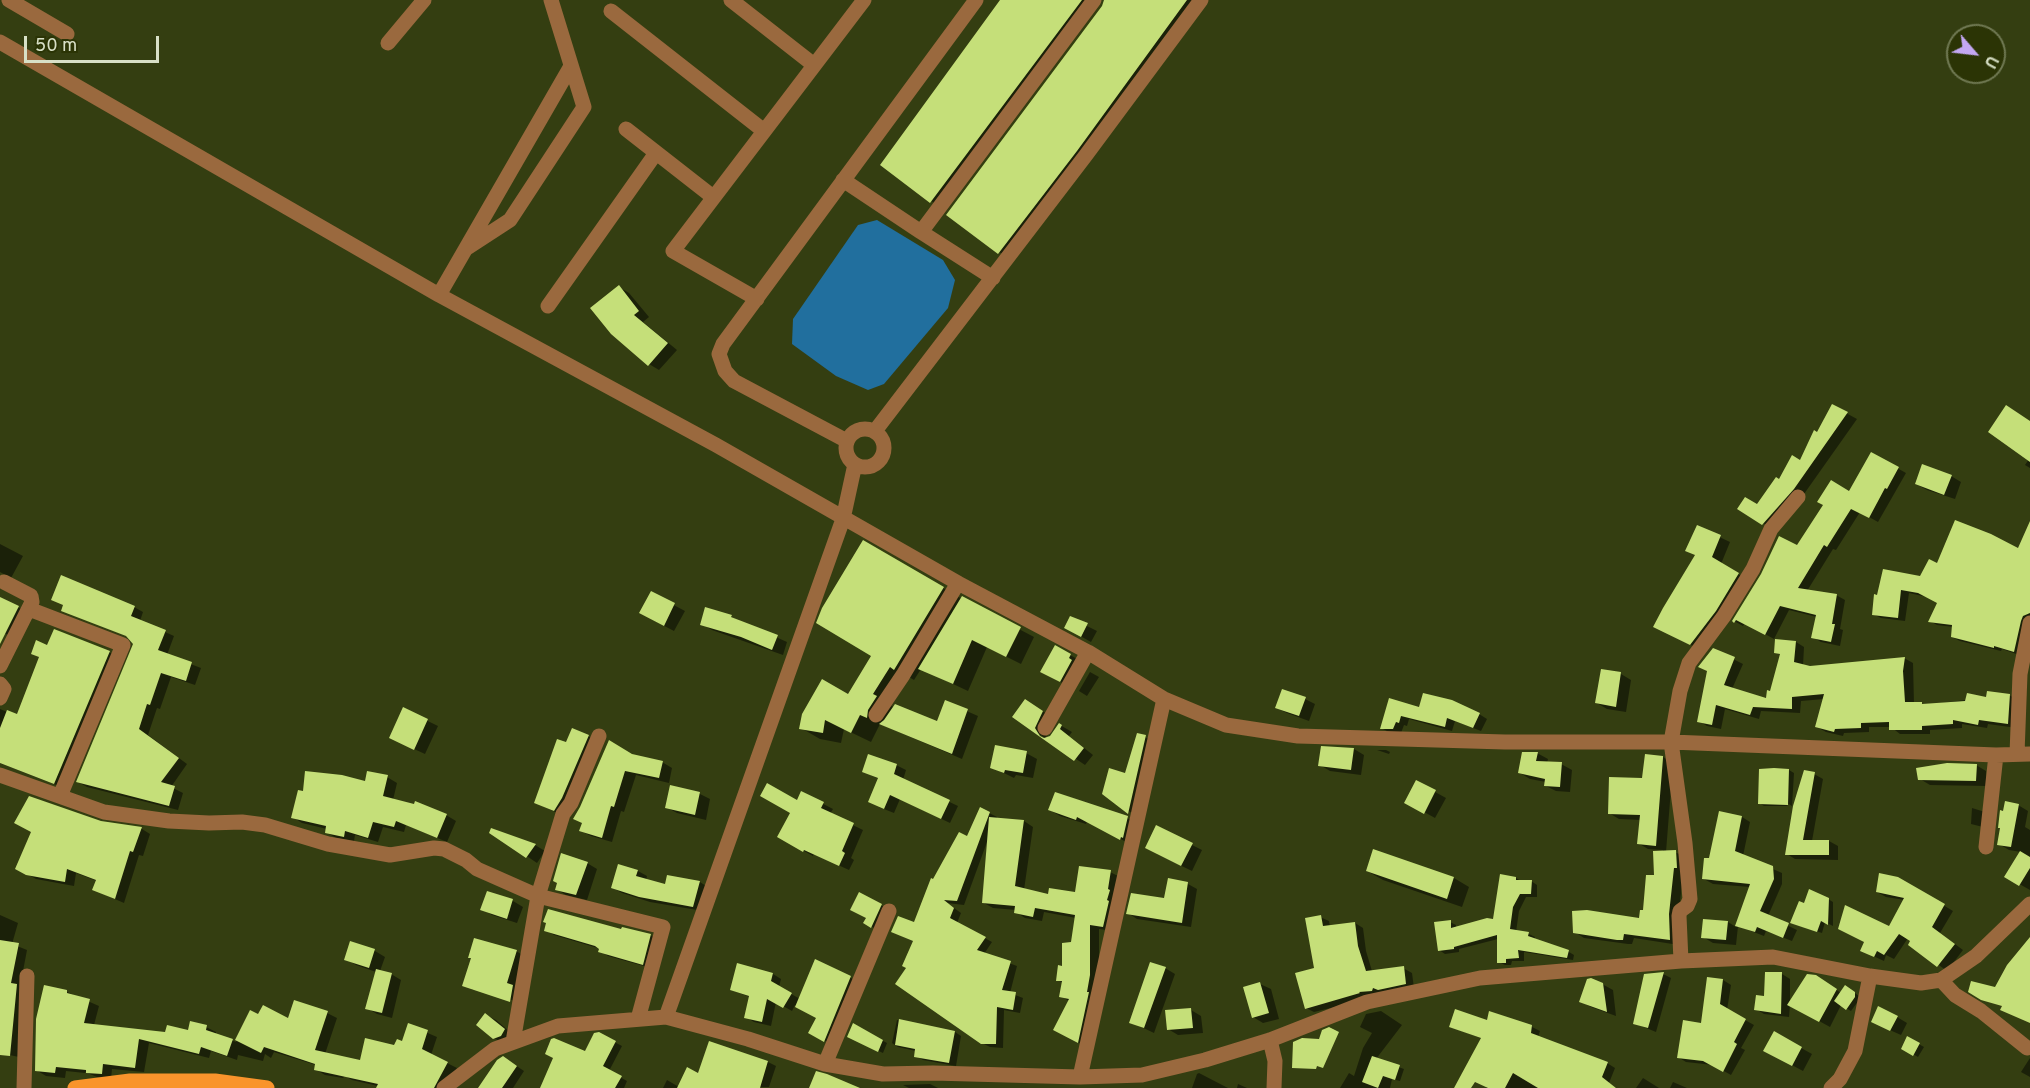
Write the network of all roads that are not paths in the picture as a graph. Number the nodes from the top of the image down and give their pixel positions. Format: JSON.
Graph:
{"nodes":[{"id":1,"x":9,"y":0,"type":"edge"},
{"id":2,"x":424,"y":0,"type":"edge"},
{"id":3,"x":565,"y":0,"type":"edge"},
{"id":4,"x":731,"y":0,"type":"edge"},
{"id":5,"x":864,"y":0,"type":"edge"},
{"id":6,"x":976,"y":0,"type":"edge"},
{"id":7,"x":1094,"y":0,"type":"edge"},
{"id":8,"x":1201,"y":0,"type":"edge"},
{"id":9,"x":35,"y":7,"type":"edge"},
{"id":10,"x":553,"y":7,"type":"edge"},
{"id":11,"x":611,"y":11,"type":"dead end"},
{"id":12,"x":67,"y":34,"type":"dead end"},
{"id":13,"x":0,"y":42,"type":"edge"},
{"id":14,"x":388,"y":43,"type":"dead end"},
{"id":15,"x":814,"y":65,"type":"junction"},
{"id":16,"x":571,"y":66,"type":"junction"},
{"id":17,"x":626,"y":129,"type":"dead end"},
{"id":18,"x":764,"y":131,"type":"junction"},
{"id":19,"x":656,"y":153,"type":"junction"},
{"id":20,"x":843,"y":180,"type":"junction"},
{"id":21,"x":713,"y":197,"type":"junction"},
{"id":22,"x":921,"y":232,"type":"junction"},
{"id":23,"x":466,"y":248,"type":"junction"},
{"id":24,"x":993,"y":278,"type":"junction"},
{"id":25,"x":440,"y":295,"type":"junction"},
{"id":26,"x":757,"y":299,"type":"junction"},
{"id":27,"x":548,"y":306,"type":"dead end"},
{"id":28,"x":875,"y":431,"type":"junction"},
{"id":29,"x":847,"y":441,"type":"junction"},
{"id":30,"x":855,"y":464,"type":"junction"},
{"id":31,"x":1798,"y":497,"type":"dead end"},
{"id":32,"x":843,"y":519,"type":"junction"},
{"id":33,"x":4,"y":582,"type":"dead end"},
{"id":34,"x":958,"y":583,"type":"junction"},
{"id":35,"x":28,"y":609,"type":"junction"},
{"id":36,"x":2030,"y":623,"type":"edge"},
{"id":37,"x":1088,"y":652,"type":"junction"},
{"id":38,"x":0,"y":666,"type":"edge"},
{"id":39,"x":0,"y":684,"type":"edge"},
{"id":40,"x":0,"y":698,"type":"edge"},
{"id":41,"x":1164,"y":699,"type":"junction"},
{"id":42,"x":876,"y":715,"type":"dead end"},
{"id":43,"x":1045,"y":728,"type":"dead end"},
{"id":44,"x":599,"y":736,"type":"dead end"},
{"id":45,"x":1671,"y":741,"type":"junction"},
{"id":46,"x":2024,"y":754,"type":"edge"},
{"id":47,"x":1996,"y":755,"type":"junction"},
{"id":48,"x":0,"y":775,"type":"edge"},
{"id":49,"x":60,"y":796,"type":"junction"},
{"id":50,"x":1986,"y":848,"type":"dead end"},
{"id":51,"x":538,"y":896,"type":"junction"},
{"id":52,"x":2029,"y":906,"type":"edge"},
{"id":53,"x":889,"y":911,"type":"dead end"},
{"id":54,"x":1681,"y":961,"type":"junction"},
{"id":55,"x":27,"y":976,"type":"dead end"},
{"id":56,"x":1870,"y":976,"type":"junction"},
{"id":57,"x":1941,"y":980,"type":"junction"},
{"id":58,"x":666,"y":1017,"type":"junction"},
{"id":59,"x":638,"y":1019,"type":"junction"},
{"id":60,"x":1270,"y":1040,"type":"junction"},
{"id":61,"x":513,"y":1042,"type":"junction"},
{"id":62,"x":2027,"y":1048,"type":"dead end"},
{"id":63,"x":825,"y":1064,"type":"junction"},
{"id":64,"x":1085,"y":1080,"type":"edge"},
{"id":65,"x":24,"y":1088,"type":"edge"},
{"id":66,"x":75,"y":1088,"type":"edge"},
{"id":67,"x":267,"y":1088,"type":"edge"},
{"id":68,"x":444,"y":1088,"type":"edge"},
{"id":69,"x":1274,"y":1088,"type":"edge"},
{"id":70,"x":1831,"y":1088,"type":"edge"}],
"edges":[{"from":1,"to":9,"type":"street"},
{"from":2,"to":14,"type":"street"},
{"from":3,"to":10,"type":"street"},
{"from":4,"to":15,"type":"street"},
{"from":5,"to":15,"type":"street"},
{"from":6,"to":20,"type":"street"},
{"from":7,"to":22,"type":"street"},
{"from":8,"to":24,"type":"street"},
{"from":9,"to":12,"type":"street"},
{"from":10,"to":16,"type":"street"},
{"from":11,"to":18,"type":"street"},
{"from":13,"to":25,"type":"street"},
{"from":15,"to":18,"type":"street"},
{"from":16,"to":23,"type":"street"},
{"from":16,"to":23,"type":"street"},
{"from":17,"to":19,"type":"street"},
{"from":18,"to":21,"type":"street"},
{"from":19,"to":21,"type":"street"},
{"from":19,"to":27,"type":"street"},
{"from":20,"to":22,"type":"street"},
{"from":20,"to":26,"type":"street"},
{"from":21,"to":26,"type":"street"},
{"from":22,"to":24,"type":"street"},
{"from":23,"to":25,"type":"street"},
{"from":24,"to":28,"type":"street"},
{"from":25,"to":32,"type":"street"},
{"from":26,"to":29,"type":"street"},
{"from":28,"to":29,"type":"street"},
{"from":28,"to":30,"type":"street"},
{"from":29,"to":30,"type":"street"},
{"from":30,"to":32,"type":"street"},
{"from":31,"to":45,"type":"street"},
{"from":32,"to":34,"type":"street"},
{"from":32,"to":58,"type":"street"},
{"from":33,"to":35,"type":"street"},
{"from":34,"to":37,"type":"street"},
{"from":34,"to":42,"type":"street"},
{"from":35,"to":38,"type":"street"},
{"from":35,"to":49,"type":"street"},
{"from":36,"to":46,"type":"street"},
{"from":37,"to":41,"type":"street"},
{"from":37,"to":43,"type":"street"},
{"from":39,"to":40,"type":"street"},
{"from":41,"to":45,"type":"street"},
{"from":41,"to":64,"type":"street"},
{"from":44,"to":51,"type":"street"},
{"from":45,"to":47,"type":"street"},
{"from":45,"to":54,"type":"street"},
{"from":46,"to":47,"type":"street"},
{"from":47,"to":50,"type":"street"},
{"from":48,"to":49,"type":"street"},
{"from":49,"to":51,"type":"street"},
{"from":51,"to":59,"type":"street"},
{"from":51,"to":61,"type":"street"},
{"from":52,"to":57,"type":"street"},
{"from":53,"to":63,"type":"street"},
{"from":54,"to":56,"type":"street"},
{"from":54,"to":60,"type":"street"},
{"from":55,"to":65,"type":"street"},
{"from":56,"to":57,"type":"street"},
{"from":56,"to":70,"type":"street"},
{"from":57,"to":62,"type":"street"},
{"from":58,"to":59,"type":"street"},
{"from":58,"to":63,"type":"street"},
{"from":59,"to":61,"type":"street"},
{"from":60,"to":64,"type":"street"},
{"from":60,"to":69,"type":"street"},
{"from":61,"to":68,"type":"street"},
{"from":63,"to":64,"type":"street"},
{"from":66,"to":67,"type":"main road"}]}
